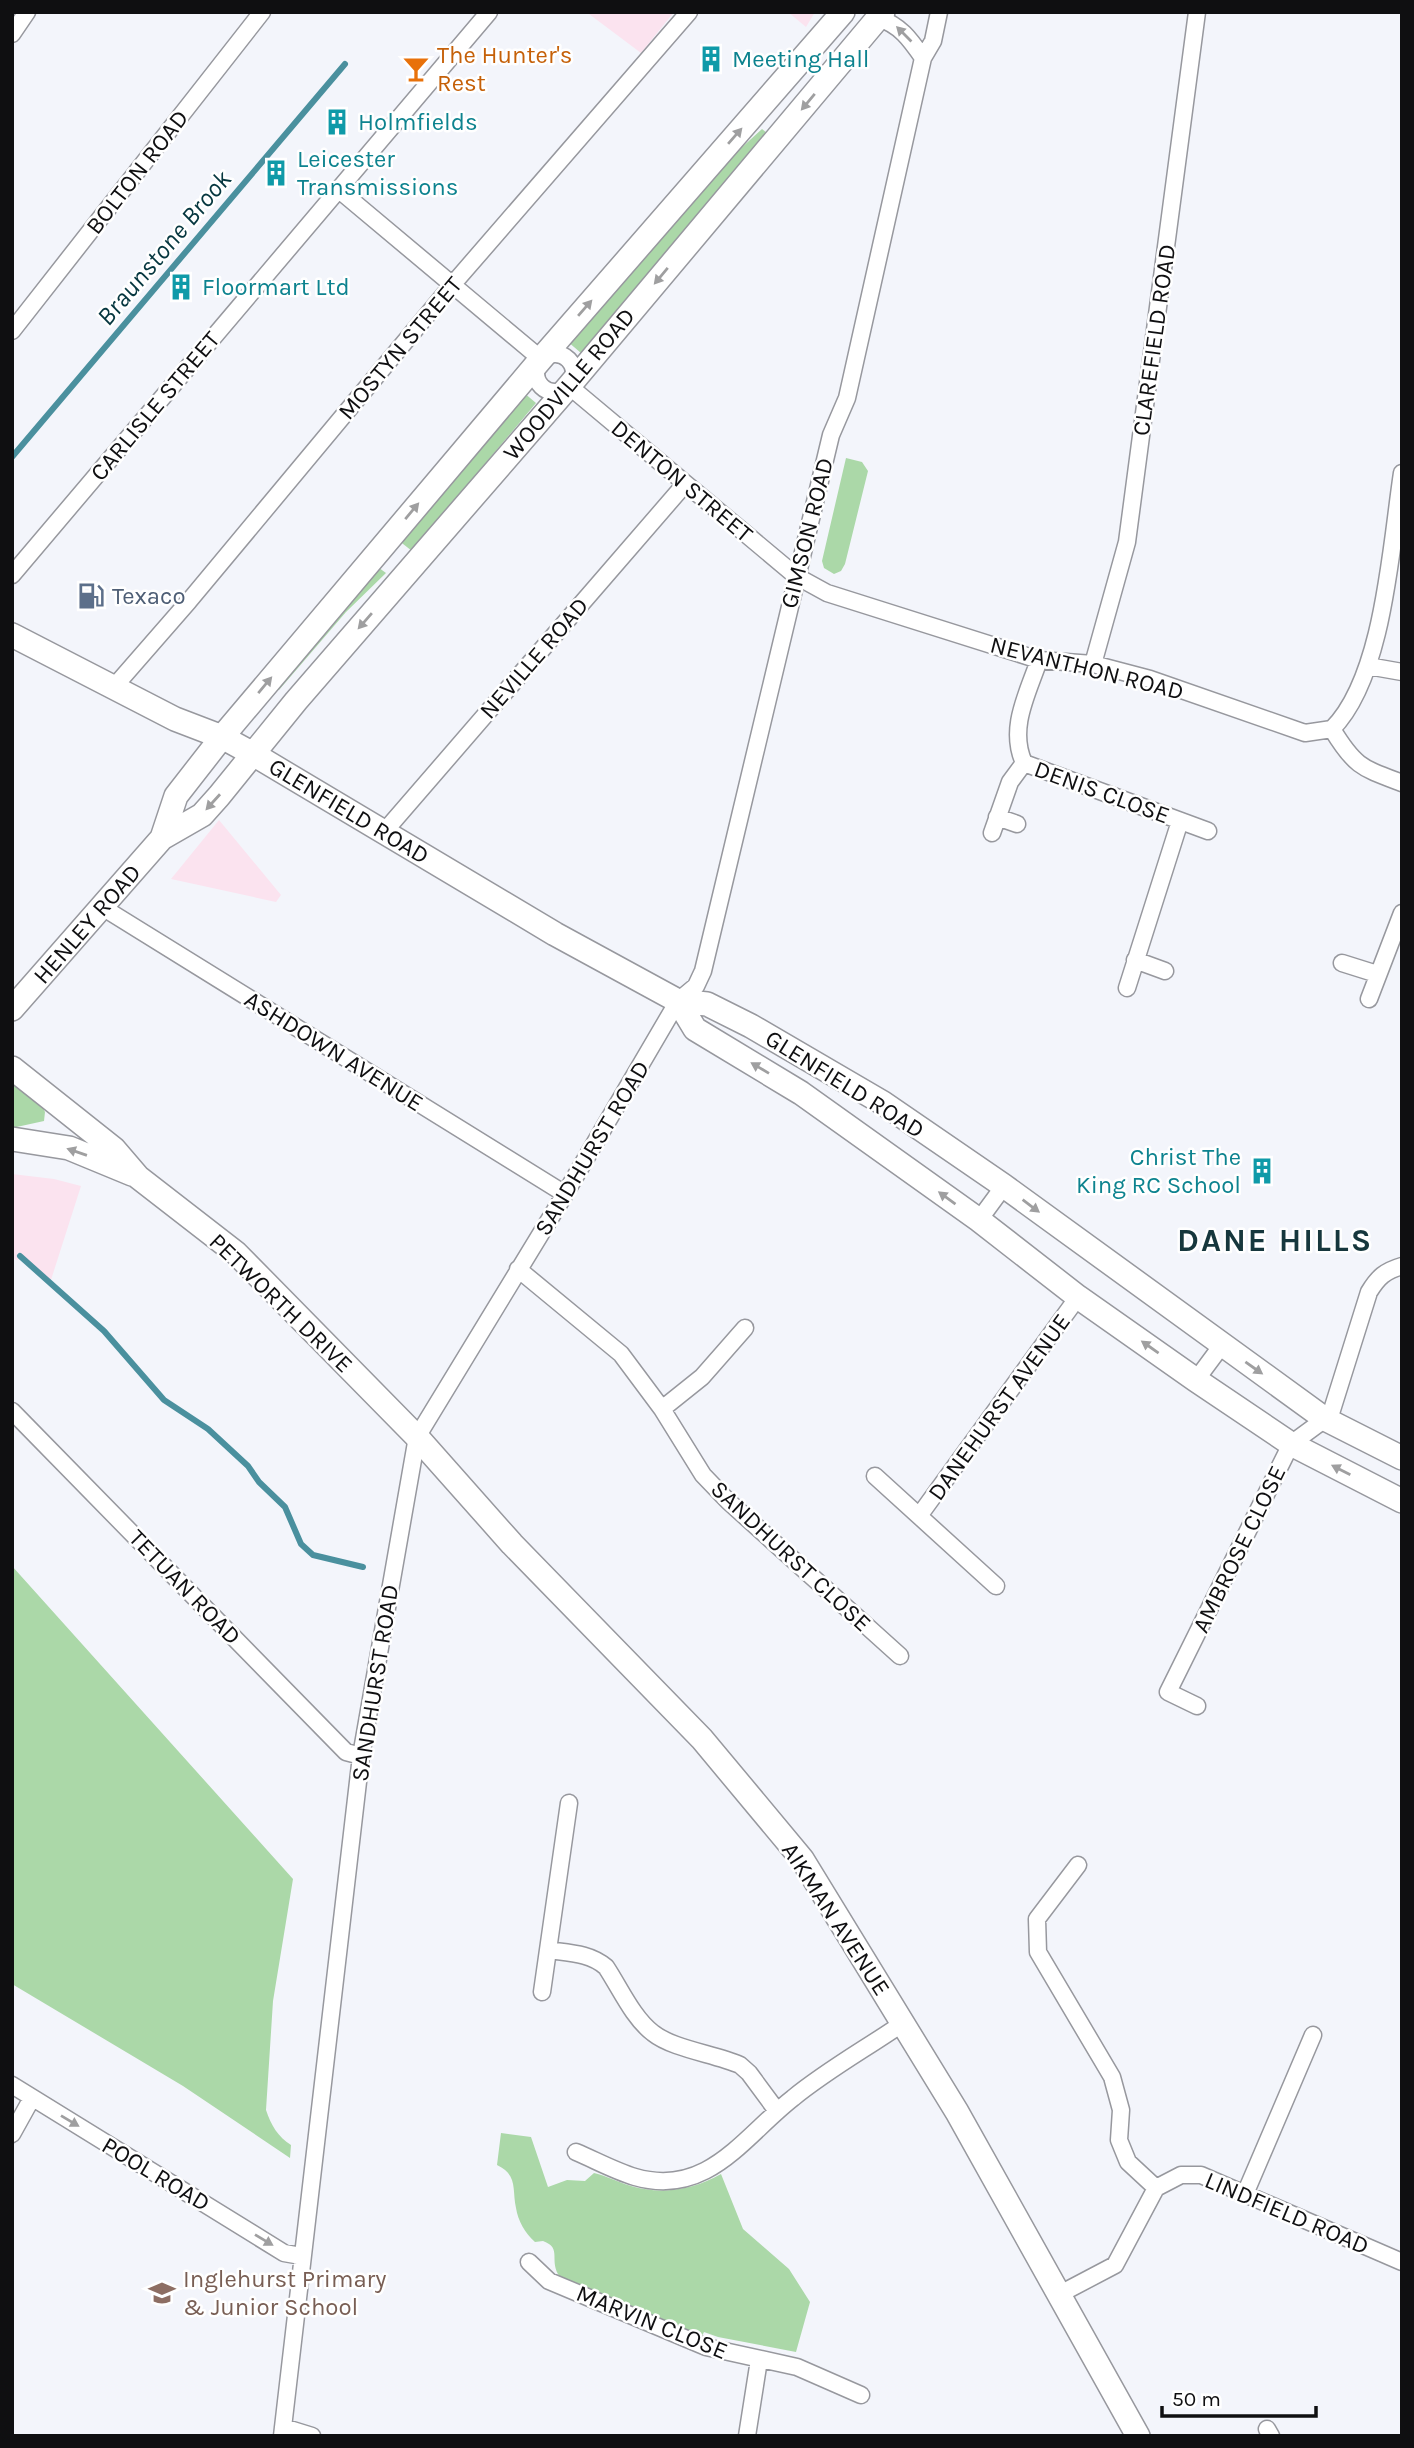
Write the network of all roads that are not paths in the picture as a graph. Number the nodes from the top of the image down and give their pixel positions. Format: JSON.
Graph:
{"nodes":[{"id":1,"x":27,"y":12,"type":"edge"},
{"id":2,"x":262,"y":12,"type":"edge"},
{"id":3,"x":489,"y":12,"type":"edge"},
{"id":4,"x":689,"y":12,"type":"edge"},
{"id":5,"x":939,"y":12,"type":"edge"},
{"id":6,"x":1197,"y":12,"type":"edge"},
{"id":7,"x":838,"y":15,"type":"edge"},
{"id":8,"x":881,"y":15,"type":"edge"},
{"id":9,"x":12,"y":34,"type":"edge"},
{"id":10,"x":923,"y":58,"type":"junction"},
{"id":11,"x":338,"y":189,"type":"junction"},
{"id":12,"x":453,"y":284,"type":"junction"},
{"id":13,"x":12,"y":331,"type":"edge"},
{"id":14,"x":541,"y":359,"type":"junction"},
{"id":15,"x":569,"y":386,"type":"junction"},
{"id":16,"x":1402,"y":472,"type":"edge"},
{"id":17,"x":685,"y":484,"type":"junction"},
{"id":18,"x":383,"y":545,"type":"junction"},
{"id":19,"x":410,"y":570,"type":"junction"},
{"id":20,"x":12,"y":575,"type":"edge"},
{"id":21,"x":796,"y":576,"type":"junction"},
{"id":22,"x":12,"y":635,"type":"edge"},
{"id":23,"x":1039,"y":660,"type":"junction"},
{"id":24,"x":1093,"y":664,"type":"junction"},
{"id":25,"x":1368,"y":666,"type":"junction"},
{"id":26,"x":1402,"y":672,"type":"edge"},
{"id":27,"x":114,"y":687,"type":"junction"},
{"id":28,"x":1332,"y":729,"type":"junction"},
{"id":29,"x":222,"y":737,"type":"junction"},
{"id":30,"x":253,"y":754,"type":"junction"},
{"id":31,"x":1024,"y":763,"type":"junction"},
{"id":32,"x":1402,"y":783,"type":"edge"},
{"id":33,"x":1180,"y":821,"type":"junction"},
{"id":34,"x":1017,"y":824,"type":"dead end"},
{"id":35,"x":1208,"y":831,"type":"dead end"},
{"id":36,"x":384,"y":832,"type":"junction"},
{"id":37,"x":162,"y":838,"type":"junction"},
{"id":38,"x":102,"y":907,"type":"junction"},
{"id":39,"x":1402,"y":913,"type":"edge"},
{"id":40,"x":1135,"y":960,"type":"junction"},
{"id":41,"x":1342,"y":963,"type":"dead end"},
{"id":42,"x":1166,"y":971,"type":"dead end"},
{"id":43,"x":1377,"y":974,"type":"junction"},
{"id":44,"x":1128,"y":988,"type":"dead end"},
{"id":45,"x":1369,"y":999,"type":"dead end"},
{"id":46,"x":678,"y":1001,"type":"junction"},
{"id":47,"x":12,"y":1009,"type":"edge"},
{"id":48,"x":12,"y":1068,"type":"edge"},
{"id":49,"x":65,"y":1108,"type":"junction"},
{"id":50,"x":12,"y":1139,"type":"edge"},
{"id":51,"x":45,"y":1143,"type":"junction"},
{"id":52,"x":138,"y":1177,"type":"junction"},
{"id":53,"x":1004,"y":1186,"type":"junction"},
{"id":54,"x":565,"y":1195,"type":"junction"},
{"id":55,"x":979,"y":1220,"type":"junction"},
{"id":56,"x":1402,"y":1266,"type":"edge"},
{"id":57,"x":518,"y":1269,"type":"junction"},
{"id":58,"x":1078,"y":1297,"type":"junction"},
{"id":59,"x":745,"y":1328,"type":"dead end"},
{"id":60,"x":1222,"y":1345,"type":"junction"},
{"id":61,"x":1196,"y":1380,"type":"junction"},
{"id":62,"x":662,"y":1409,"type":"junction"},
{"id":63,"x":12,"y":1411,"type":"edge"},
{"id":64,"x":1325,"y":1419,"type":"junction"},
{"id":65,"x":417,"y":1437,"type":"junction"},
{"id":66,"x":1291,"y":1444,"type":"junction"},
{"id":67,"x":1402,"y":1458,"type":"edge"},
{"id":68,"x":875,"y":1476,"type":"dead end"},
{"id":69,"x":1402,"y":1501,"type":"edge"},
{"id":70,"x":919,"y":1516,"type":"junction"},
{"id":71,"x":996,"y":1586,"type":"dead end"},
{"id":72,"x":900,"y":1656,"type":"dead end"},
{"id":73,"x":1197,"y":1706,"type":"dead end"},
{"id":74,"x":361,"y":1756,"type":"junction"},
{"id":75,"x":569,"y":1803,"type":"dead end"},
{"id":76,"x":1078,"y":1865,"type":"dead end"},
{"id":77,"x":548,"y":1950,"type":"junction"},
{"id":78,"x":542,"y":1992,"type":"dead end"},
{"id":79,"x":903,"y":2023,"type":"junction"},
{"id":80,"x":1313,"y":2035,"type":"dead end"},
{"id":81,"x":12,"y":2085,"type":"edge"},
{"id":82,"x":32,"y":2098,"type":"junction"},
{"id":83,"x":777,"y":2112,"type":"junction"},
{"id":84,"x":12,"y":2134,"type":"edge"},
{"id":85,"x":576,"y":2152,"type":"dead end"},
{"id":86,"x":1156,"y":2188,"type":"junction"},
{"id":87,"x":1245,"y":2194,"type":"junction"},
{"id":88,"x":301,"y":2256,"type":"junction"},
{"id":89,"x":529,"y":2262,"type":"dead end"},
{"id":90,"x":1402,"y":2262,"type":"edge"},
{"id":91,"x":1058,"y":2295,"type":"junction"},
{"id":92,"x":758,"y":2360,"type":"junction"},
{"id":93,"x":861,"y":2395,"type":"dead end"},
{"id":94,"x":282,"y":2432,"type":"edge"},
{"id":95,"x":312,"y":2436,"type":"edge"},
{"id":96,"x":747,"y":2436,"type":"edge"},
{"id":97,"x":1138,"y":2436,"type":"edge"}],
"edges":[{"from":1,"to":9,"type":"street"},
{"from":2,"to":13,"type":"street","name":"BOLTON ROAD"},
{"from":3,"to":11,"type":"street","name":"CARLISLE STREET"},
{"from":4,"to":12,"type":"street","name":"MOSTYN STREET"},
{"from":5,"to":10,"type":"street","name":"GIMSON ROAD"},
{"from":6,"to":24,"type":"street","name":"CLAREFIELD ROAD"},
{"from":14,"to":7,"type":"street","name":"WOODVILLE ROAD","one_way":true},
{"from":10,"to":8,"type":"street","one_way":true},
{"from":8,"to":15,"type":"street","name":"WOODVILLE ROAD","one_way":true},
{"from":10,"to":21,"type":"street","name":"GIMSON ROAD"},
{"from":11,"to":12,"type":"street"},
{"from":11,"to":20,"type":"street","name":"CARLISLE STREET"},
{"from":12,"to":14,"type":"street"},
{"from":12,"to":27,"type":"street","name":"MOSTYN STREET"},
{"from":14,"to":15,"type":"street"},
{"from":14,"to":15,"type":"street"},
{"from":18,"to":14,"type":"street","name":"WOODVILLE ROAD","one_way":true},
{"from":15,"to":17,"type":"street","name":"DENTON STREET"},
{"from":15,"to":19,"type":"street","name":"WOODVILLE ROAD"},
{"from":16,"to":25,"type":"street"},
{"from":17,"to":21,"type":"street","name":"DENTON STREET"},
{"from":17,"to":36,"type":"street","name":"NEVILLE ROAD"},
{"from":18,"to":19,"type":"street"},
{"from":29,"to":18,"type":"street","name":"WOODVILLE ROAD","one_way":true},
{"from":19,"to":30,"type":"street","name":"WOODVILLE ROAD","one_way":true},
{"from":21,"to":23,"type":"street","name":"NEVANTHON ROAD"},
{"from":21,"to":46,"type":"street","name":"GIMSON ROAD"},
{"from":22,"to":27,"type":"street","name":"GLENFIELD ROAD"},
{"from":23,"to":24,"type":"street","name":"NEVANTHON ROAD"},
{"from":23,"to":31,"type":"street","name":"DENIS CLOSE"},
{"from":24,"to":28,"type":"street","name":"NEVANTHON ROAD"},
{"from":25,"to":26,"type":"street"},
{"from":25,"to":28,"type":"street"},
{"from":27,"to":29,"type":"street","name":"GLENFIELD ROAD"},
{"from":28,"to":32,"type":"street"},
{"from":29,"to":30,"type":"street","name":"GLENFIELD ROAD"},
{"from":29,"to":37,"type":"street","name":"HENLEY ROAD"},
{"from":30,"to":36,"type":"street","name":"GLENFIELD ROAD"},
{"from":30,"to":37,"type":"street","name":"HENLEY ROAD","one_way":true},
{"from":31,"to":33,"type":"street","name":"DENIS CLOSE"},
{"from":31,"to":34,"type":"street","name":"DENIS CLOSE"},
{"from":33,"to":35,"type":"street","name":"DENIS CLOSE"},
{"from":33,"to":40,"type":"street","name":"DENIS CLOSE"},
{"from":36,"to":46,"type":"street","name":"GLENFIELD ROAD"},
{"from":37,"to":38,"type":"street","name":"HENLEY ROAD"},
{"from":38,"to":47,"type":"street","name":"HENLEY ROAD"},
{"from":38,"to":54,"type":"street","name":"ASHDOWN AVENUE"},
{"from":39,"to":43,"type":"street"},
{"from":40,"to":42,"type":"street"},
{"from":40,"to":44,"type":"street","name":"DENIS CLOSE"},
{"from":41,"to":43,"type":"street"},
{"from":43,"to":45,"type":"street"},
{"from":46,"to":53,"type":"street","name":"GLENFIELD ROAD"},
{"from":46,"to":54,"type":"street","name":"SANDHURST ROAD"},
{"from":55,"to":46,"type":"street","name":"GLENFIELD ROAD","one_way":true},
{"from":48,"to":49,"type":"street","name":"PETWORTH DRIVE"},
{"from":49,"to":51,"type":"street"},
{"from":49,"to":52,"type":"street","name":"PETWORTH DRIVE"},
{"from":50,"to":51,"type":"street","name":"PETWORTH DRIVE"},
{"from":52,"to":51,"type":"street","name":"PETWORTH DRIVE","one_way":true},
{"from":52,"to":65,"type":"street","name":"PETWORTH DRIVE"},
{"from":53,"to":55,"type":"street"},
{"from":53,"to":60,"type":"street","name":"GLENFIELD ROAD","one_way":true},
{"from":54,"to":57,"type":"street","name":"SANDHURST ROAD"},
{"from":55,"to":58,"type":"street","name":"GLENFIELD ROAD"},
{"from":56,"to":64,"type":"street"},
{"from":57,"to":62,"type":"street","name":"SANDHURST CLOSE"},
{"from":57,"to":65,"type":"street","name":"SANDHURST ROAD"},
{"from":61,"to":58,"type":"street","name":"GLENFIELD ROAD","one_way":true},
{"from":58,"to":70,"type":"street","name":"DANEHURST AVENUE"},
{"from":59,"to":62,"type":"street"},
{"from":60,"to":61,"type":"street"},
{"from":60,"to":64,"type":"street","name":"GLENFIELD ROAD","one_way":true},
{"from":61,"to":66,"type":"street","name":"GLENFIELD ROAD"},
{"from":62,"to":72,"type":"street","name":"SANDHURST CLOSE"},
{"from":63,"to":74,"type":"street","name":"TETUAN ROAD"},
{"from":64,"to":66,"type":"street","name":"AMBROSE CLOSE"},
{"from":64,"to":67,"type":"street","name":"GLENFIELD ROAD"},
{"from":65,"to":74,"type":"street","name":"SANDHURST ROAD"},
{"from":65,"to":79,"type":"street","name":"AIKMAN AVENUE"},
{"from":69,"to":66,"type":"street","name":"GLENFIELD ROAD","one_way":true},
{"from":66,"to":73,"type":"street","name":"AMBROSE CLOSE"},
{"from":68,"to":70,"type":"street","name":"DANEHURST AVENUE"},
{"from":70,"to":71,"type":"street","name":"DANEHURST AVENUE"},
{"from":74,"to":88,"type":"street","name":"SANDHURST ROAD"},
{"from":75,"to":77,"type":"street"},
{"from":76,"to":86,"type":"street"},
{"from":77,"to":78,"type":"street"},
{"from":77,"to":83,"type":"street"},
{"from":79,"to":83,"type":"street"},
{"from":79,"to":91,"type":"street","name":"AIKMAN AVENUE"},
{"from":80,"to":87,"type":"street"},
{"from":81,"to":82,"type":"street","name":"POOL ROAD"},
{"from":82,"to":84,"type":"street"},
{"from":82,"to":88,"type":"street","name":"POOL ROAD","one_way":true},
{"from":83,"to":85,"type":"street"},
{"from":86,"to":87,"type":"street","name":"LINDFIELD ROAD"},
{"from":86,"to":91,"type":"street"},
{"from":87,"to":90,"type":"street","name":"LINDFIELD ROAD"},
{"from":88,"to":94,"type":"street","name":"SANDHURST ROAD"},
{"from":89,"to":92,"type":"street","name":"MARVIN CLOSE"},
{"from":91,"to":97,"type":"street","name":"AIKMAN AVENUE"},
{"from":92,"to":93,"type":"street","name":"MARVIN CLOSE"},
{"from":92,"to":96,"type":"street"},
{"from":94,"to":95,"type":"street"}]}
